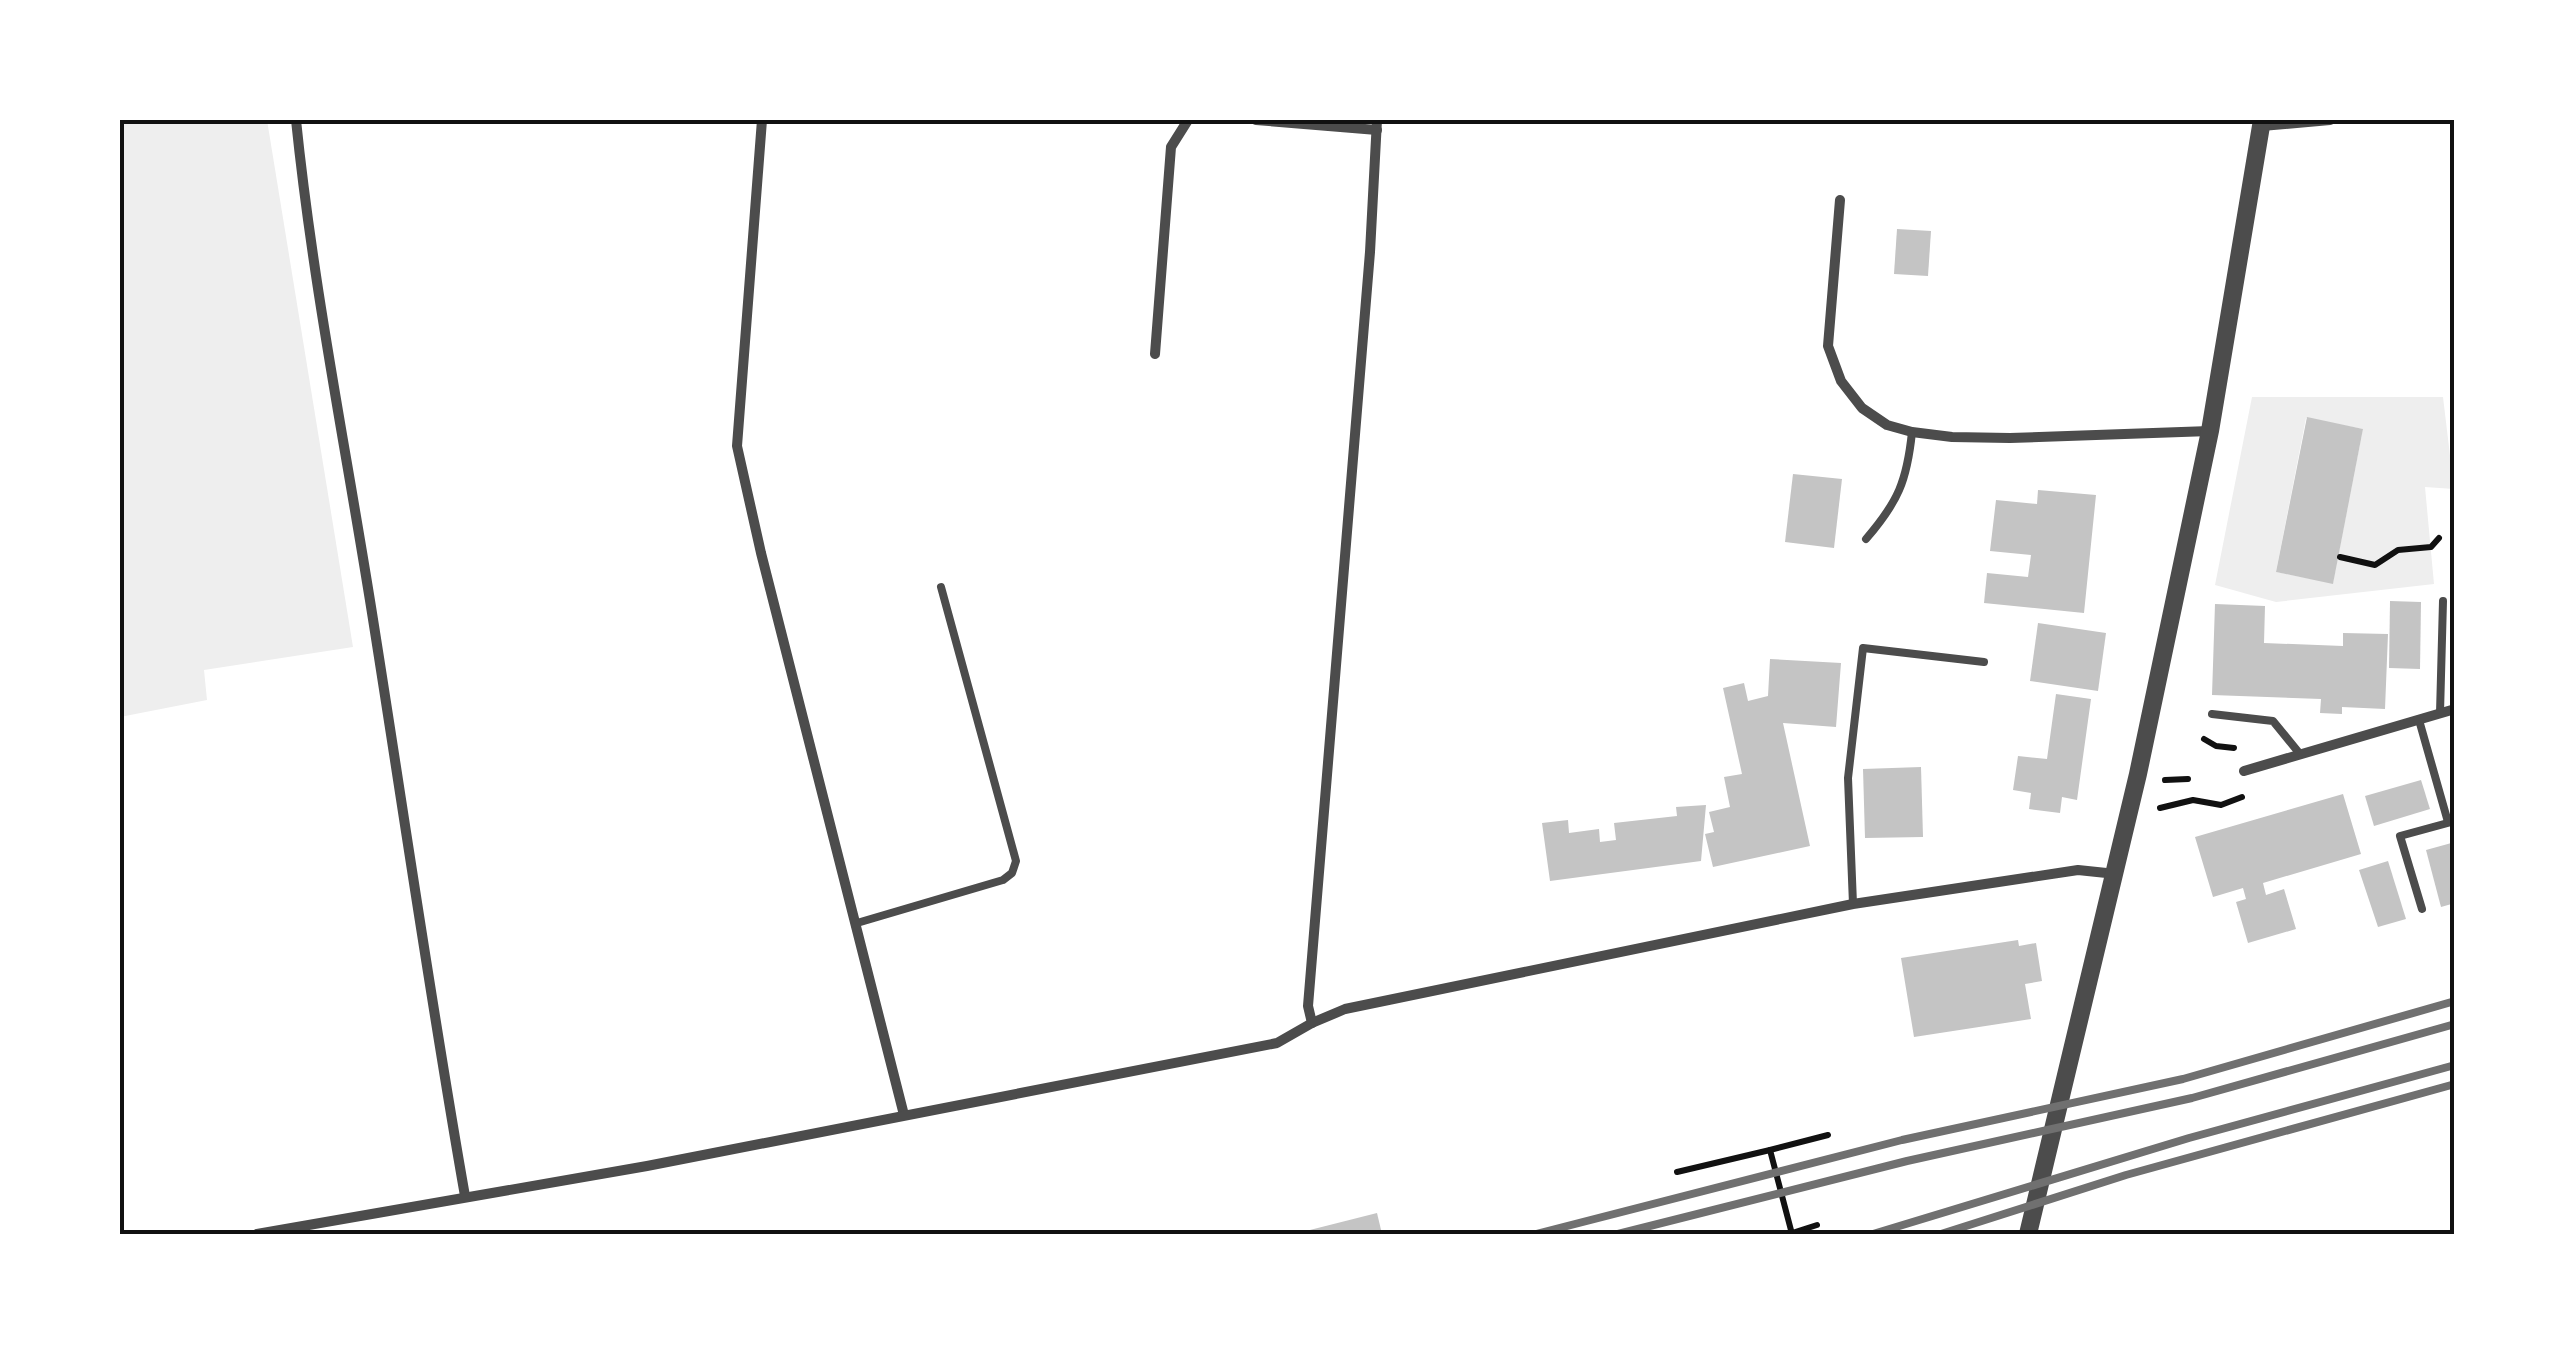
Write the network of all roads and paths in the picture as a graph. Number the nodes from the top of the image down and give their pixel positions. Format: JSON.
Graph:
{"nodes":[{"id":1,"x":296,"y":120,"type":"edge"},
{"id":2,"x":762,"y":120,"type":"edge"},
{"id":3,"x":1188,"y":120,"type":"edge"},
{"id":4,"x":1256,"y":120,"type":"edge"},
{"id":5,"x":2330,"y":120,"type":"edge"},
{"id":6,"x":2262,"y":123,"type":"edge"},
{"id":7,"x":1377,"y":125,"type":"edge"},
{"id":8,"x":1840,"y":200,"type":"dead end"},
{"id":9,"x":1155,"y":354,"type":"dead end"},
{"id":10,"x":2210,"y":431,"type":"junction"},
{"id":11,"x":1912,"y":432,"type":"junction"},
{"id":12,"x":2439,"y":538,"type":"dead end"},
{"id":13,"x":1866,"y":539,"type":"dead end"},
{"id":14,"x":2340,"y":557,"type":"dead end"},
{"id":15,"x":940,"y":587,"type":"dead end"},
{"id":16,"x":2443,"y":601,"type":"dead end"},
{"id":17,"x":1984,"y":662,"type":"dead end"},
{"id":18,"x":2455,"y":709,"type":"edge"},
{"id":19,"x":2212,"y":714,"type":"dead end"},
{"id":20,"x":2440,"y":714,"type":"junction"},
{"id":21,"x":2419,"y":720,"type":"junction"},
{"id":22,"x":2300,"y":754,"type":"junction"},
{"id":23,"x":2244,"y":771,"type":"joint"},
{"id":24,"x":2138,"y":774,"type":"junction"},
{"id":25,"x":2188,"y":779,"type":"dead end"},
{"id":26,"x":2166,"y":780,"type":"junction"},
{"id":27,"x":2452,"y":822,"type":"edge"},
{"id":28,"x":2117,"y":874,"type":"junction"},
{"id":29,"x":1853,"y":904,"type":"junction"},
{"id":30,"x":2422,"y":909,"type":"dead end"},
{"id":31,"x":856,"y":923,"type":"junction"},
{"id":32,"x":1312,"y":1023,"type":"junction"},
{"id":33,"x":904,"y":1115,"type":"junction"},
{"id":34,"x":1828,"y":1135,"type":"dead end"},
{"id":35,"x":1770,"y":1150,"type":"junction"},
{"id":36,"x":1677,"y":1172,"type":"dead end"},
{"id":37,"x":465,"y":1196,"type":"junction"},
{"id":38,"x":1817,"y":1225,"type":"dead end"},
{"id":39,"x":256,"y":1234,"type":"edge"},
{"id":40,"x":1791,"y":1234,"type":"edge"},
{"id":41,"x":2028,"y":1234,"type":"edge"}],
"edges":[{"from":1,"to":37,"type":"street"},
{"from":2,"to":31,"type":"street"},
{"from":3,"to":9,"type":"street"},
{"from":4,"to":7,"type":"street"},
{"from":5,"to":6,"type":"street"},
{"from":6,"to":10,"type":"street"},
{"from":7,"to":32,"type":"street"},
{"from":8,"to":11,"type":"street"},
{"from":10,"to":11,"type":"street"},
{"from":10,"to":24,"type":"street"},
{"from":11,"to":13,"type":"lane"},
{"from":12,"to":14,"type":"path"},
{"from":15,"to":31,"type":"lane"},
{"from":16,"to":20,"type":"lane"},
{"from":17,"to":29,"type":"lane"},
{"from":18,"to":20,"type":"street"},
{"from":19,"to":22,"type":"lane"},
{"from":20,"to":21,"type":"street"},
{"from":21,"to":22,"type":"street"},
{"from":21,"to":27,"type":"lane"},
{"from":22,"to":23,"type":"street"},
{"from":23,"to":26,"type":"path"},
{"from":24,"to":26,"type":"path"},
{"from":24,"to":28,"type":"street"},
{"from":25,"to":26,"type":"path"},
{"from":27,"to":30,"type":"lane"},
{"from":28,"to":29,"type":"street"},
{"from":28,"to":41,"type":"street"},
{"from":29,"to":32,"type":"street"},
{"from":31,"to":33,"type":"street"},
{"from":32,"to":33,"type":"street"},
{"from":33,"to":37,"type":"street"},
{"from":34,"to":35,"type":"path"},
{"from":35,"to":36,"type":"path"},
{"from":35,"to":40,"type":"path"},
{"from":37,"to":39,"type":"street"},
{"from":38,"to":40,"type":"path"}]}
